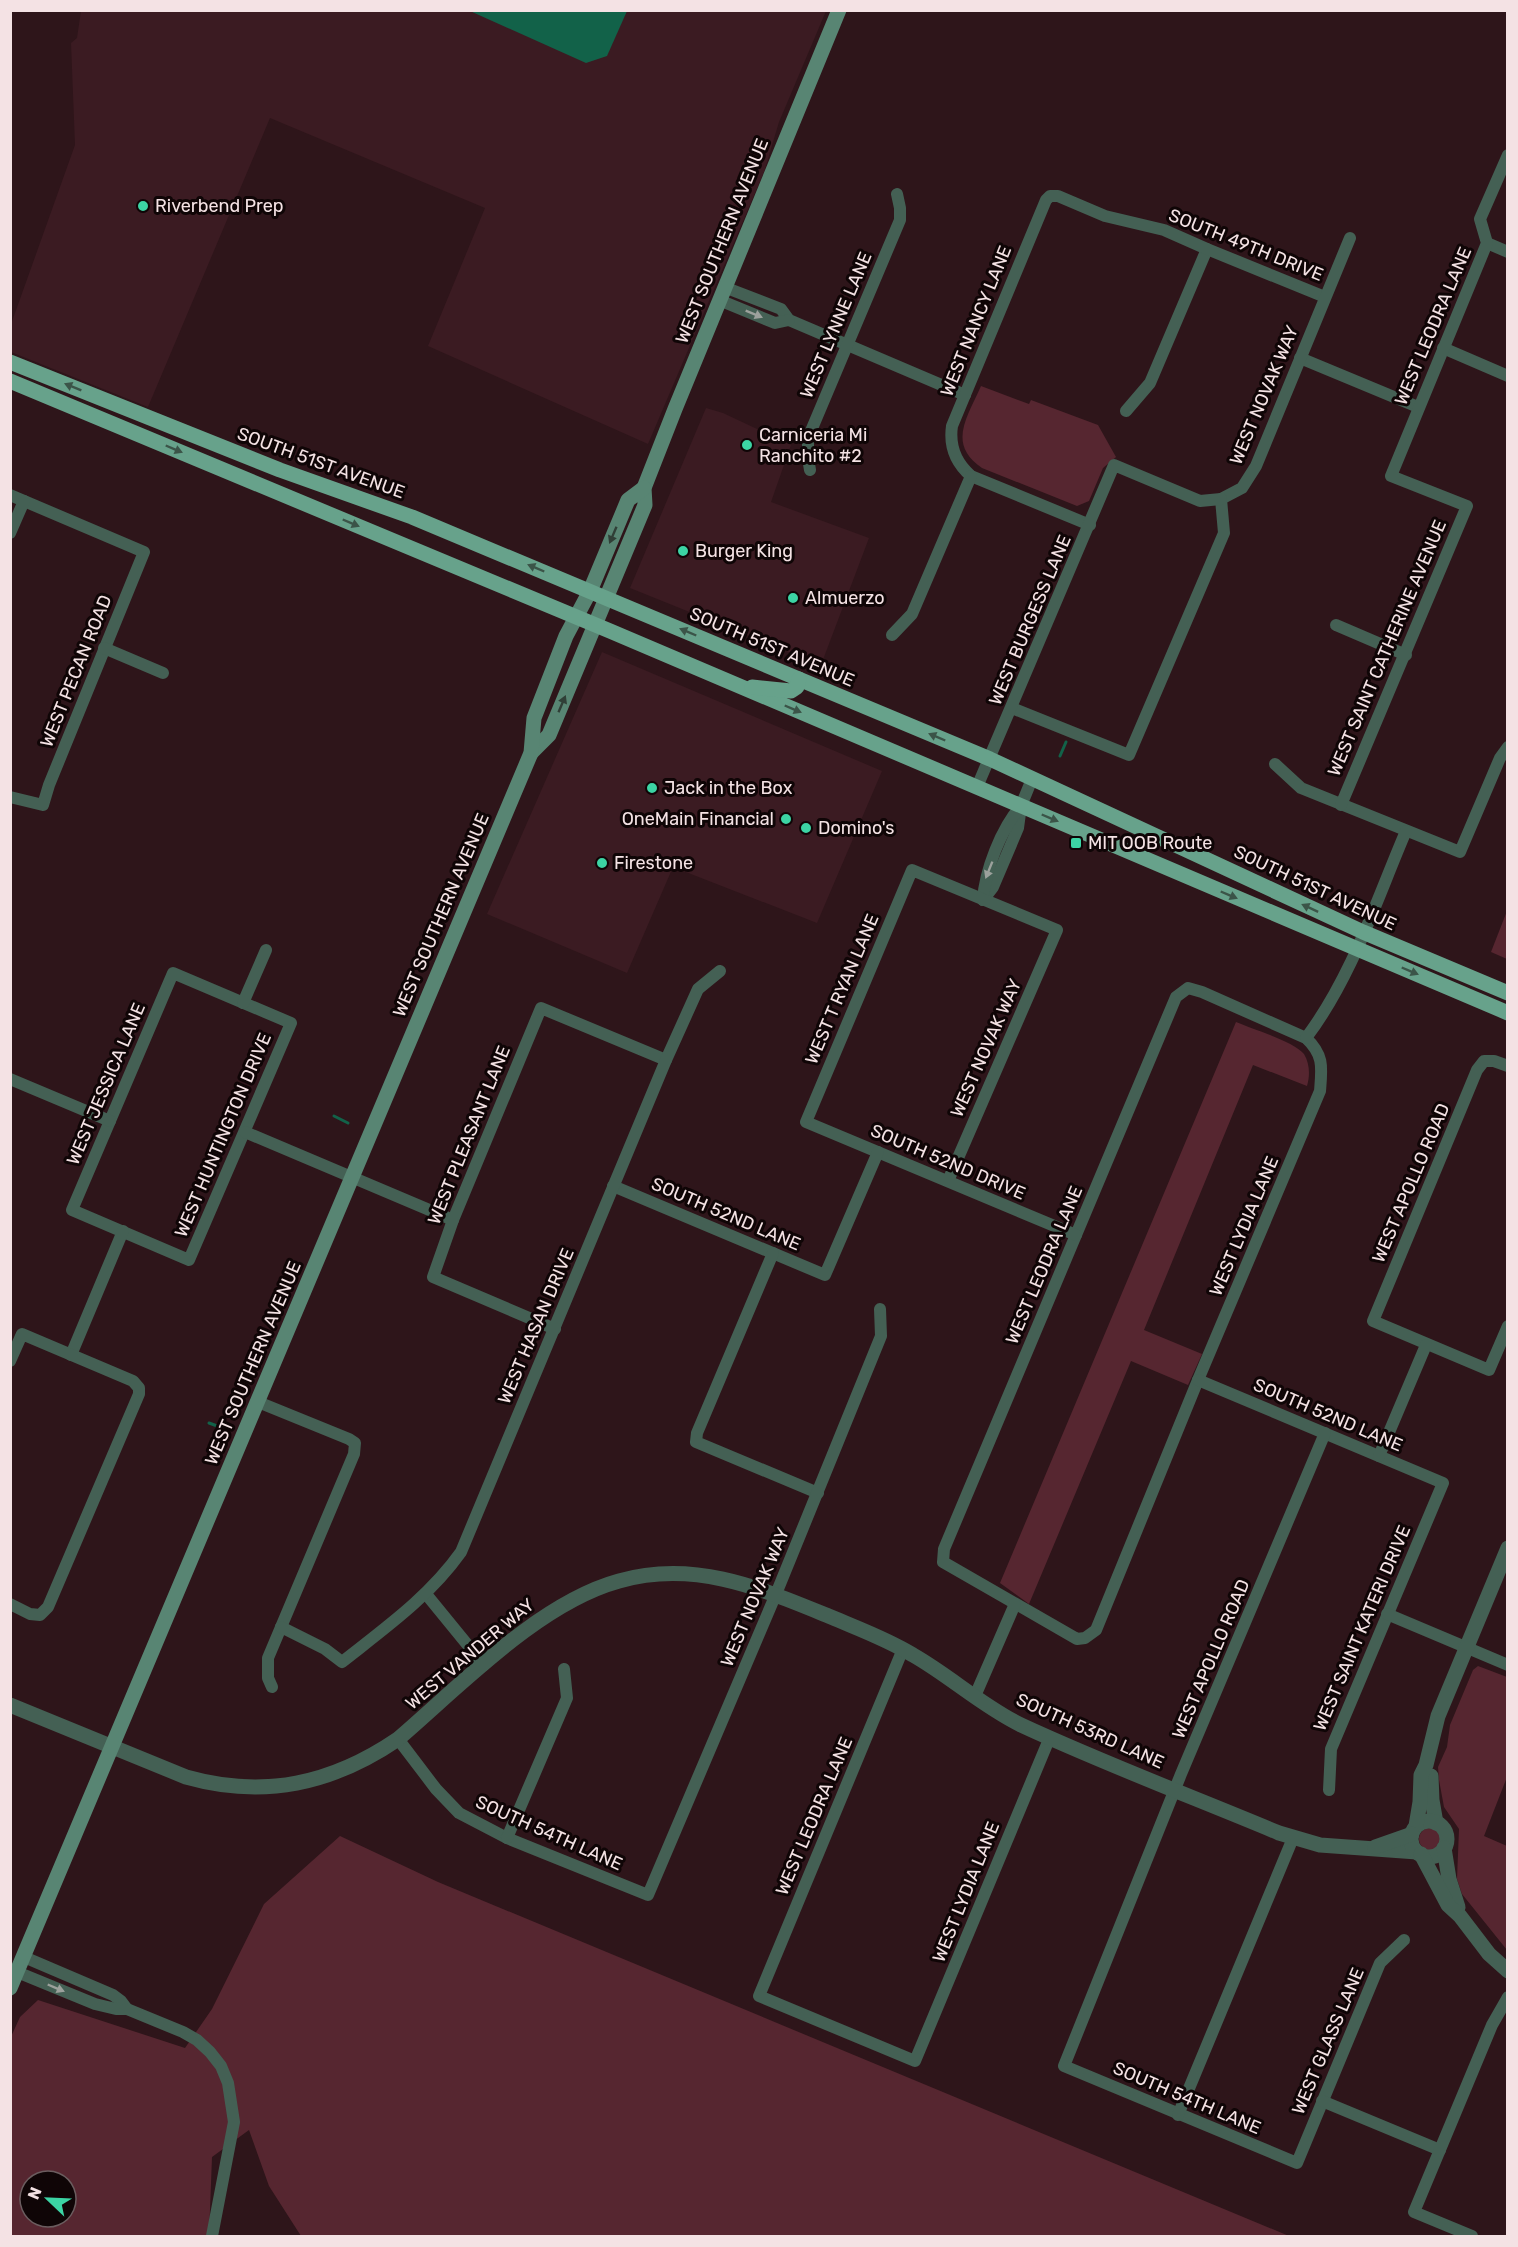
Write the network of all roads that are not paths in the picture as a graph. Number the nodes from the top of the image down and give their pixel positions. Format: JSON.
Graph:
{"nodes":[{"id":1,"x":839,"y":10,"type":"edge"},
{"id":2,"x":1508,"y":155,"type":"edge"},
{"id":3,"x":897,"y":194,"type":"dead end"},
{"id":4,"x":1050,"y":196,"type":"joint"},
{"id":5,"x":1350,"y":238,"type":"dead end"},
{"id":6,"x":1487,"y":243,"type":"junction"},
{"id":7,"x":1207,"y":249,"type":"junction"},
{"id":8,"x":1508,"y":252,"type":"edge"},
{"id":9,"x":722,"y":293,"type":"junction"},
{"id":10,"x":1325,"y":297,"type":"junction"},
{"id":11,"x":847,"y":345,"type":"junction"},
{"id":12,"x":1443,"y":348,"type":"junction"},
{"id":13,"x":1300,"y":358,"type":"junction"},
{"id":14,"x":10,"y":362,"type":"edge"},
{"id":15,"x":1508,"y":376,"type":"edge"},
{"id":16,"x":10,"y":381,"type":"edge"},
{"id":17,"x":965,"y":394,"type":"junction"},
{"id":18,"x":1418,"y":407,"type":"junction"},
{"id":19,"x":1126,"y":411,"type":"dead end"},
{"id":20,"x":280,"y":470,"type":"junction"},
{"id":21,"x":810,"y":470,"type":"dead end"},
{"id":22,"x":971,"y":476,"type":"junction"},
{"id":23,"x":644,"y":488,"type":"junction"},
{"id":24,"x":272,"y":490,"type":"junction"},
{"id":25,"x":10,"y":495,"type":"edge"},
{"id":26,"x":1221,"y":500,"type":"junction"},
{"id":27,"x":24,"y":501,"type":"junction"},
{"id":28,"x":1467,"y":506,"type":"joint"},
{"id":29,"x":1090,"y":525,"type":"junction"},
{"id":30,"x":10,"y":533,"type":"edge"},
{"id":31,"x":590,"y":591,"type":"junction"},
{"id":32,"x":606,"y":598,"type":"junction"},
{"id":33,"x":576,"y":617,"type":"junction"},
{"id":34,"x":595,"y":625,"type":"junction"},
{"id":35,"x":1336,"y":625,"type":"dead end"},
{"id":36,"x":892,"y":635,"type":"dead end"},
{"id":37,"x":104,"y":648,"type":"junction"},
{"id":38,"x":1406,"y":655,"type":"junction"},
{"id":39,"x":163,"y":673,"type":"dead end"},
{"id":40,"x":799,"y":679,"type":"junction"},
{"id":41,"x":737,"y":686,"type":"junction"},
{"id":42,"x":1012,"y":708,"type":"junction"},
{"id":43,"x":1508,"y":747,"type":"edge"},
{"id":44,"x":531,"y":753,"type":"junction"},
{"id":45,"x":990,"y":759,"type":"junction"},
{"id":46,"x":1275,"y":764,"type":"dead end"},
{"id":47,"x":1032,"y":779,"type":"junction"},
{"id":48,"x":977,"y":787,"type":"junction"},
{"id":49,"x":10,"y":797,"type":"edge"},
{"id":50,"x":1341,"y":805,"type":"junction"},
{"id":51,"x":1021,"y":806,"type":"junction"},
{"id":52,"x":1406,"y":831,"type":"junction"},
{"id":53,"x":983,"y":900,"type":"junction"},
{"id":54,"x":1363,"y":933,"type":"junction"},
{"id":55,"x":1356,"y":949,"type":"junction"},
{"id":56,"x":266,"y":950,"type":"dead end"},
{"id":57,"x":720,"y":971,"type":"dead end"},
{"id":58,"x":1508,"y":993,"type":"edge"},
{"id":59,"x":243,"y":1003,"type":"junction"},
{"id":60,"x":1508,"y":1012,"type":"edge"},
{"id":61,"x":1306,"y":1038,"type":"junction"},
{"id":62,"x":666,"y":1060,"type":"junction"},
{"id":63,"x":1508,"y":1066,"type":"edge"},
{"id":64,"x":10,"y":1079,"type":"edge"},
{"id":65,"x":110,"y":1121,"type":"junction"},
{"id":66,"x":806,"y":1122,"type":"joint"},
{"id":67,"x":245,"y":1132,"type":"junction"},
{"id":68,"x":878,"y":1152,"type":"junction"},
{"id":69,"x":352,"y":1178,"type":"junction"},
{"id":70,"x":948,"y":1181,"type":"junction"},
{"id":71,"x":613,"y":1186,"type":"junction"},
{"id":72,"x":453,"y":1220,"type":"junction"},
{"id":73,"x":123,"y":1231,"type":"junction"},
{"id":74,"x":1076,"y":1235,"type":"junction"},
{"id":75,"x":773,"y":1253,"type":"junction"},
{"id":76,"x":880,"y":1308,"type":"dead end"},
{"id":77,"x":1508,"y":1326,"type":"edge"},
{"id":78,"x":555,"y":1329,"type":"junction"},
{"id":79,"x":1426,"y":1345,"type":"junction"},
{"id":80,"x":71,"y":1355,"type":"junction"},
{"id":81,"x":10,"y":1361,"type":"edge"},
{"id":82,"x":1198,"y":1380,"type":"junction"},
{"id":83,"x":258,"y":1402,"type":"junction"},
{"id":84,"x":1325,"y":1433,"type":"junction"},
{"id":85,"x":1379,"y":1456,"type":"junction"},
{"id":86,"x":1443,"y":1483,"type":"joint"},
{"id":87,"x":818,"y":1493,"type":"junction"},
{"id":88,"x":1508,"y":1548,"type":"edge"},
{"id":89,"x":426,"y":1594,"type":"junction"},
{"id":90,"x":776,"y":1594,"type":"junction"},
{"id":91,"x":10,"y":1604,"type":"edge"},
{"id":92,"x":1015,"y":1604,"type":"junction"},
{"id":93,"x":1387,"y":1614,"type":"junction"},
{"id":94,"x":281,"y":1627,"type":"junction"},
{"id":95,"x":1466,"y":1647,"type":"junction"},
{"id":96,"x":903,"y":1649,"type":"junction"},
{"id":97,"x":484,"y":1665,"type":"junction"},
{"id":98,"x":1508,"y":1665,"type":"edge"},
{"id":99,"x":564,"y":1669,"type":"dead end"},
{"id":100,"x":272,"y":1687,"type":"dead end"},
{"id":101,"x":975,"y":1696,"type":"junction"},
{"id":102,"x":10,"y":1705,"type":"edge"},
{"id":103,"x":1050,"y":1737,"type":"junction"},
{"id":104,"x":398,"y":1739,"type":"junction"},
{"id":105,"x":111,"y":1747,"type":"junction"},
{"id":106,"x":1426,"y":1765,"type":"junction"},
{"id":107,"x":1175,"y":1789,"type":"junction"},
{"id":108,"x":1329,"y":1790,"type":"dead end"},
{"id":109,"x":1436,"y":1823,"type":"junction"},
{"id":110,"x":1414,"y":1830,"type":"junction"},
{"id":111,"x":507,"y":1838,"type":"junction"},
{"id":112,"x":1293,"y":1838,"type":"junction"},
{"id":113,"x":1372,"y":1848,"type":"junction"},
{"id":114,"x":1444,"y":1848,"type":"junction"},
{"id":115,"x":1419,"y":1853,"type":"junction"},
{"id":116,"x":648,"y":1895,"type":"joint"},
{"id":117,"x":1460,"y":1916,"type":"junction"},
{"id":118,"x":1404,"y":1940,"type":"dead end"},
{"id":119,"x":24,"y":1957,"type":"junction"},
{"id":120,"x":1508,"y":1971,"type":"edge"},
{"id":121,"x":17,"y":1972,"type":"junction"},
{"id":122,"x":83,"y":1982,"type":"junction"},
{"id":123,"x":10,"y":1988,"type":"edge"},
{"id":124,"x":77,"y":1997,"type":"junction"},
{"id":125,"x":1508,"y":1997,"type":"edge"},
{"id":126,"x":127,"y":2010,"type":"junction"},
{"id":127,"x":915,"y":2061,"type":"joint"},
{"id":128,"x":1064,"y":2066,"type":"joint"},
{"id":129,"x":1322,"y":2101,"type":"junction"},
{"id":130,"x":1178,"y":2115,"type":"junction"},
{"id":131,"x":1440,"y":2150,"type":"junction"},
{"id":132,"x":1297,"y":2163,"type":"joint"},
{"id":133,"x":212,"y":2236,"type":"edge"},
{"id":134,"x":1472,"y":2236,"type":"edge"}],
"edges":[{"from":1,"to":9,"type":"main road","name":"WEST SOUTHERN AVENUE"},
{"from":2,"to":6,"type":"street","name":"WEST LEODRA LANE"},
{"from":3,"to":11,"type":"street","name":"WEST LYNNE LANE"},
{"from":4,"to":7,"type":"street","name":"SOUTH 49TH DRIVE"},
{"from":4,"to":17,"type":"street","name":"WEST NANCY LANE"},
{"from":5,"to":10,"type":"street","name":"WEST NOVAK WAY"},
{"from":6,"to":8,"type":"street"},
{"from":6,"to":12,"type":"street","name":"WEST LEODRA LANE"},
{"from":7,"to":10,"type":"street","name":"SOUTH 49TH DRIVE"},
{"from":7,"to":19,"type":"street"},
{"from":9,"to":11,"type":"street"},
{"from":9,"to":23,"type":"main road","name":"WEST SOUTHERN AVENUE"},
{"from":10,"to":13,"type":"street","name":"WEST NOVAK WAY"},
{"from":11,"to":17,"type":"street"},
{"from":11,"to":21,"type":"street","name":"WEST LYNNE LANE"},
{"from":12,"to":15,"type":"street"},
{"from":12,"to":18,"type":"street","name":"WEST LEODRA LANE"},
{"from":13,"to":18,"type":"street"},
{"from":13,"to":26,"type":"street","name":"WEST NOVAK WAY"},
{"from":20,"to":14,"type":"main road","name":"SOUTH 51ST AVENUE","one_way":true},
{"from":16,"to":24,"type":"main road","name":"SOUTH 51ST AVENUE","one_way":true},
{"from":17,"to":22,"type":"street","name":"WEST NANCY LANE"},
{"from":18,"to":28,"type":"street","name":"WEST LEODRA LANE"},
{"from":20,"to":24,"type":"main road"},
{"from":31,"to":20,"type":"main road","name":"SOUTH 51ST AVENUE","one_way":true},
{"from":22,"to":29,"type":"street"},
{"from":22,"to":36,"type":"street"},
{"from":23,"to":31,"type":"main road","name":"WEST SOUTHERN AVENUE","one_way":true},
{"from":23,"to":32,"type":"main road","name":"WEST SOUTHERN AVENUE"},
{"from":24,"to":33,"type":"main road","name":"SOUTH 51ST AVENUE","one_way":true},
{"from":25,"to":27,"type":"street"},
{"from":26,"to":29,"type":"street","name":"WEST BURGESS LANE"},
{"from":26,"to":42,"type":"street"},
{"from":27,"to":30,"type":"street"},
{"from":27,"to":37,"type":"street","name":"WEST PECAN ROAD"},
{"from":28,"to":38,"type":"street","name":"WEST SAINT CATHERINE AVENUE"},
{"from":29,"to":42,"type":"street","name":"WEST BURGESS LANE"},
{"from":31,"to":32,"type":"main road","name":"SOUTH 51ST AVENUE"},
{"from":31,"to":33,"type":"main road","name":"WEST SOUTHERN AVENUE"},
{"from":32,"to":34,"type":"main road","name":"WEST SOUTHERN AVENUE"},
{"from":40,"to":32,"type":"main road","name":"SOUTH 51ST AVENUE","one_way":true},
{"from":33,"to":34,"type":"main road","name":"SOUTH 51ST AVENUE"},
{"from":33,"to":44,"type":"main road","name":"WEST SOUTHERN AVENUE"},
{"from":34,"to":41,"type":"main road","name":"SOUTH 51ST AVENUE"},
{"from":44,"to":34,"type":"main road","name":"WEST SOUTHERN AVENUE","one_way":true},
{"from":35,"to":38,"type":"street"},
{"from":37,"to":39,"type":"street"},
{"from":37,"to":49,"type":"street","name":"WEST PECAN ROAD"},
{"from":38,"to":50,"type":"street","name":"WEST SAINT CATHERINE AVENUE"},
{"from":40,"to":41,"type":"main road"},
{"from":45,"to":40,"type":"main road","name":"SOUTH 51ST AVENUE","one_way":true},
{"from":41,"to":48,"type":"main road","name":"SOUTH 51ST AVENUE","one_way":true},
{"from":42,"to":45,"type":"street","name":"WEST BURGESS LANE"},
{"from":43,"to":52,"type":"street"},
{"from":44,"to":69,"type":"main road","name":"WEST SOUTHERN AVENUE"},
{"from":45,"to":47,"type":"main road","name":"SOUTH 51ST AVENUE"},
{"from":45,"to":48,"type":"street","name":"WEST BURGESS LANE"},
{"from":46,"to":50,"type":"street"},
{"from":47,"to":51,"type":"street"},
{"from":54,"to":47,"type":"main road","name":"SOUTH 51ST AVENUE","one_way":true},
{"from":48,"to":51,"type":"main road","name":"SOUTH 51ST AVENUE"},
{"from":50,"to":52,"type":"street"},
{"from":51,"to":53,"type":"street"},
{"from":51,"to":55,"type":"main road","name":"SOUTH 51ST AVENUE","one_way":true},
{"from":52,"to":54,"type":"street"},
{"from":53,"to":66,"type":"street","name":"WEST T RYAN LANE"},
{"from":53,"to":70,"type":"street","name":"WEST NOVAK WAY"},
{"from":54,"to":55,"type":"street"},
{"from":54,"to":58,"type":"main road","name":"SOUTH 51ST AVENUE"},
{"from":55,"to":60,"type":"main road","name":"SOUTH 51ST AVENUE","one_way":true},
{"from":55,"to":61,"type":"street"},
{"from":56,"to":59,"type":"street"},
{"from":57,"to":62,"type":"street","name":"WEST HASAN DRIVE"},
{"from":59,"to":65,"type":"street","name":"WEST JESSICA LANE"},
{"from":59,"to":67,"type":"street","name":"WEST HUNTINGTON DRIVE"},
{"from":61,"to":74,"type":"street","name":"WEST LEODRA LANE"},
{"from":61,"to":82,"type":"street","name":"WEST LYDIA LANE"},
{"from":62,"to":71,"type":"street","name":"WEST HASAN DRIVE"},
{"from":62,"to":72,"type":"street","name":"WEST PLEASANT LANE"},
{"from":63,"to":79,"type":"street","name":"WEST APOLLO ROAD"},
{"from":64,"to":65,"type":"street"},
{"from":65,"to":73,"type":"street","name":"WEST JESSICA LANE"},
{"from":66,"to":68,"type":"street","name":"SOUTH 52ND DRIVE"},
{"from":67,"to":69,"type":"street"},
{"from":67,"to":73,"type":"street","name":"WEST HUNTINGTON DRIVE"},
{"from":68,"to":70,"type":"street","name":"SOUTH 52ND DRIVE"},
{"from":68,"to":75,"type":"street","name":"SOUTH 52ND LANE"},
{"from":69,"to":72,"type":"street"},
{"from":69,"to":83,"type":"main road","name":"WEST SOUTHERN AVENUE"},
{"from":70,"to":74,"type":"street","name":"SOUTH 52ND DRIVE"},
{"from":71,"to":75,"type":"street","name":"SOUTH 52ND LANE"},
{"from":71,"to":78,"type":"street","name":"WEST HASAN DRIVE"},
{"from":72,"to":78,"type":"street","name":"WEST PLEASANT LANE"},
{"from":73,"to":80,"type":"street"},
{"from":74,"to":92,"type":"street","name":"WEST LEODRA LANE"},
{"from":75,"to":87,"type":"street"},
{"from":76,"to":87,"type":"street","name":"WEST NOVAK WAY"},
{"from":77,"to":79,"type":"street"},
{"from":78,"to":89,"type":"street","name":"WEST HASAN DRIVE"},
{"from":79,"to":85,"type":"street"},
{"from":80,"to":81,"type":"street"},
{"from":80,"to":91,"type":"street"},
{"from":82,"to":84,"type":"street","name":"SOUTH 52ND LANE"},
{"from":82,"to":92,"type":"street","name":"WEST LYDIA LANE"},
{"from":83,"to":94,"type":"street"},
{"from":83,"to":105,"type":"main road","name":"WEST SOUTHERN AVENUE"},
{"from":84,"to":85,"type":"street","name":"SOUTH 52ND LANE"},
{"from":84,"to":107,"type":"street","name":"WEST APOLLO ROAD"},
{"from":85,"to":86,"type":"street","name":"SOUTH 52ND LANE"},
{"from":86,"to":93,"type":"street","name":"WEST SAINT KATERI DRIVE"},
{"from":87,"to":90,"type":"street","name":"WEST NOVAK WAY"},
{"from":88,"to":95,"type":"street"},
{"from":89,"to":94,"type":"street","name":"WEST HASAN DRIVE"},
{"from":89,"to":97,"type":"street"},
{"from":90,"to":96,"type":"street","name":"SOUTH 53RD LANE"},
{"from":90,"to":97,"type":"street","name":"WEST VANDER WAY"},
{"from":90,"to":116,"type":"street","name":"WEST NOVAK WAY"},
{"from":92,"to":101,"type":"street"},
{"from":93,"to":95,"type":"street"},
{"from":93,"to":108,"type":"street","name":"WEST SAINT KATERI DRIVE"},
{"from":94,"to":100,"type":"street"},
{"from":95,"to":98,"type":"street"},
{"from":95,"to":106,"type":"street"},
{"from":96,"to":101,"type":"street","name":"SOUTH 53RD LANE"},
{"from":96,"to":127,"type":"street","name":"WEST LEODRA LANE"},
{"from":97,"to":104,"type":"street","name":"WEST VANDER WAY"},
{"from":99,"to":111,"type":"street"},
{"from":101,"to":103,"type":"street","name":"SOUTH 53RD LANE"},
{"from":102,"to":105,"type":"street","name":"WEST VANDER WAY"},
{"from":103,"to":107,"type":"street","name":"SOUTH 53RD LANE"},
{"from":103,"to":127,"type":"street","name":"WEST LYDIA LANE"},
{"from":104,"to":105,"type":"street","name":"WEST VANDER WAY"},
{"from":104,"to":111,"type":"street","name":"SOUTH 54TH LANE"},
{"from":105,"to":119,"type":"main road","name":"WEST SOUTHERN AVENUE"},
{"from":106,"to":109,"type":"street"},
{"from":106,"to":110,"type":"street"},
{"from":107,"to":112,"type":"street","name":"SOUTH 53RD LANE"},
{"from":107,"to":128,"type":"street","name":"WEST APOLLO ROAD"},
{"from":109,"to":110,"type":"street","name":"SOUTH 53RD LANE"},
{"from":109,"to":114,"type":"street"},
{"from":110,"to":113,"type":"street","name":"SOUTH 53RD LANE"},
{"from":110,"to":115,"type":"street"},
{"from":111,"to":116,"type":"street","name":"SOUTH 54TH LANE"},
{"from":112,"to":113,"type":"street","name":"SOUTH 53RD LANE"},
{"from":112,"to":130,"type":"street"},
{"from":113,"to":115,"type":"street","name":"SOUTH 53RD LANE"},
{"from":114,"to":115,"type":"street","name":"SOUTH 53RD LANE"},
{"from":114,"to":117,"type":"street"},
{"from":115,"to":117,"type":"street"},
{"from":117,"to":120,"type":"street"},
{"from":118,"to":129,"type":"street","name":"WEST GLASS LANE"},
{"from":119,"to":121,"type":"main road","name":"WEST SOUTHERN AVENUE"},
{"from":119,"to":122,"type":"street"},
{"from":121,"to":123,"type":"main road","name":"WEST SOUTHERN AVENUE"},
{"from":121,"to":124,"type":"street","one_way":true},
{"from":122,"to":124,"type":"street"},
{"from":122,"to":126,"type":"street"},
{"from":124,"to":126,"type":"street"},
{"from":125,"to":131,"type":"street"},
{"from":126,"to":133,"type":"street"},
{"from":128,"to":130,"type":"street","name":"SOUTH 54TH LANE"},
{"from":129,"to":131,"type":"street"},
{"from":129,"to":132,"type":"street","name":"WEST GLASS LANE"},
{"from":130,"to":132,"type":"street","name":"SOUTH 54TH LANE"},
{"from":131,"to":134,"type":"street"}]}
